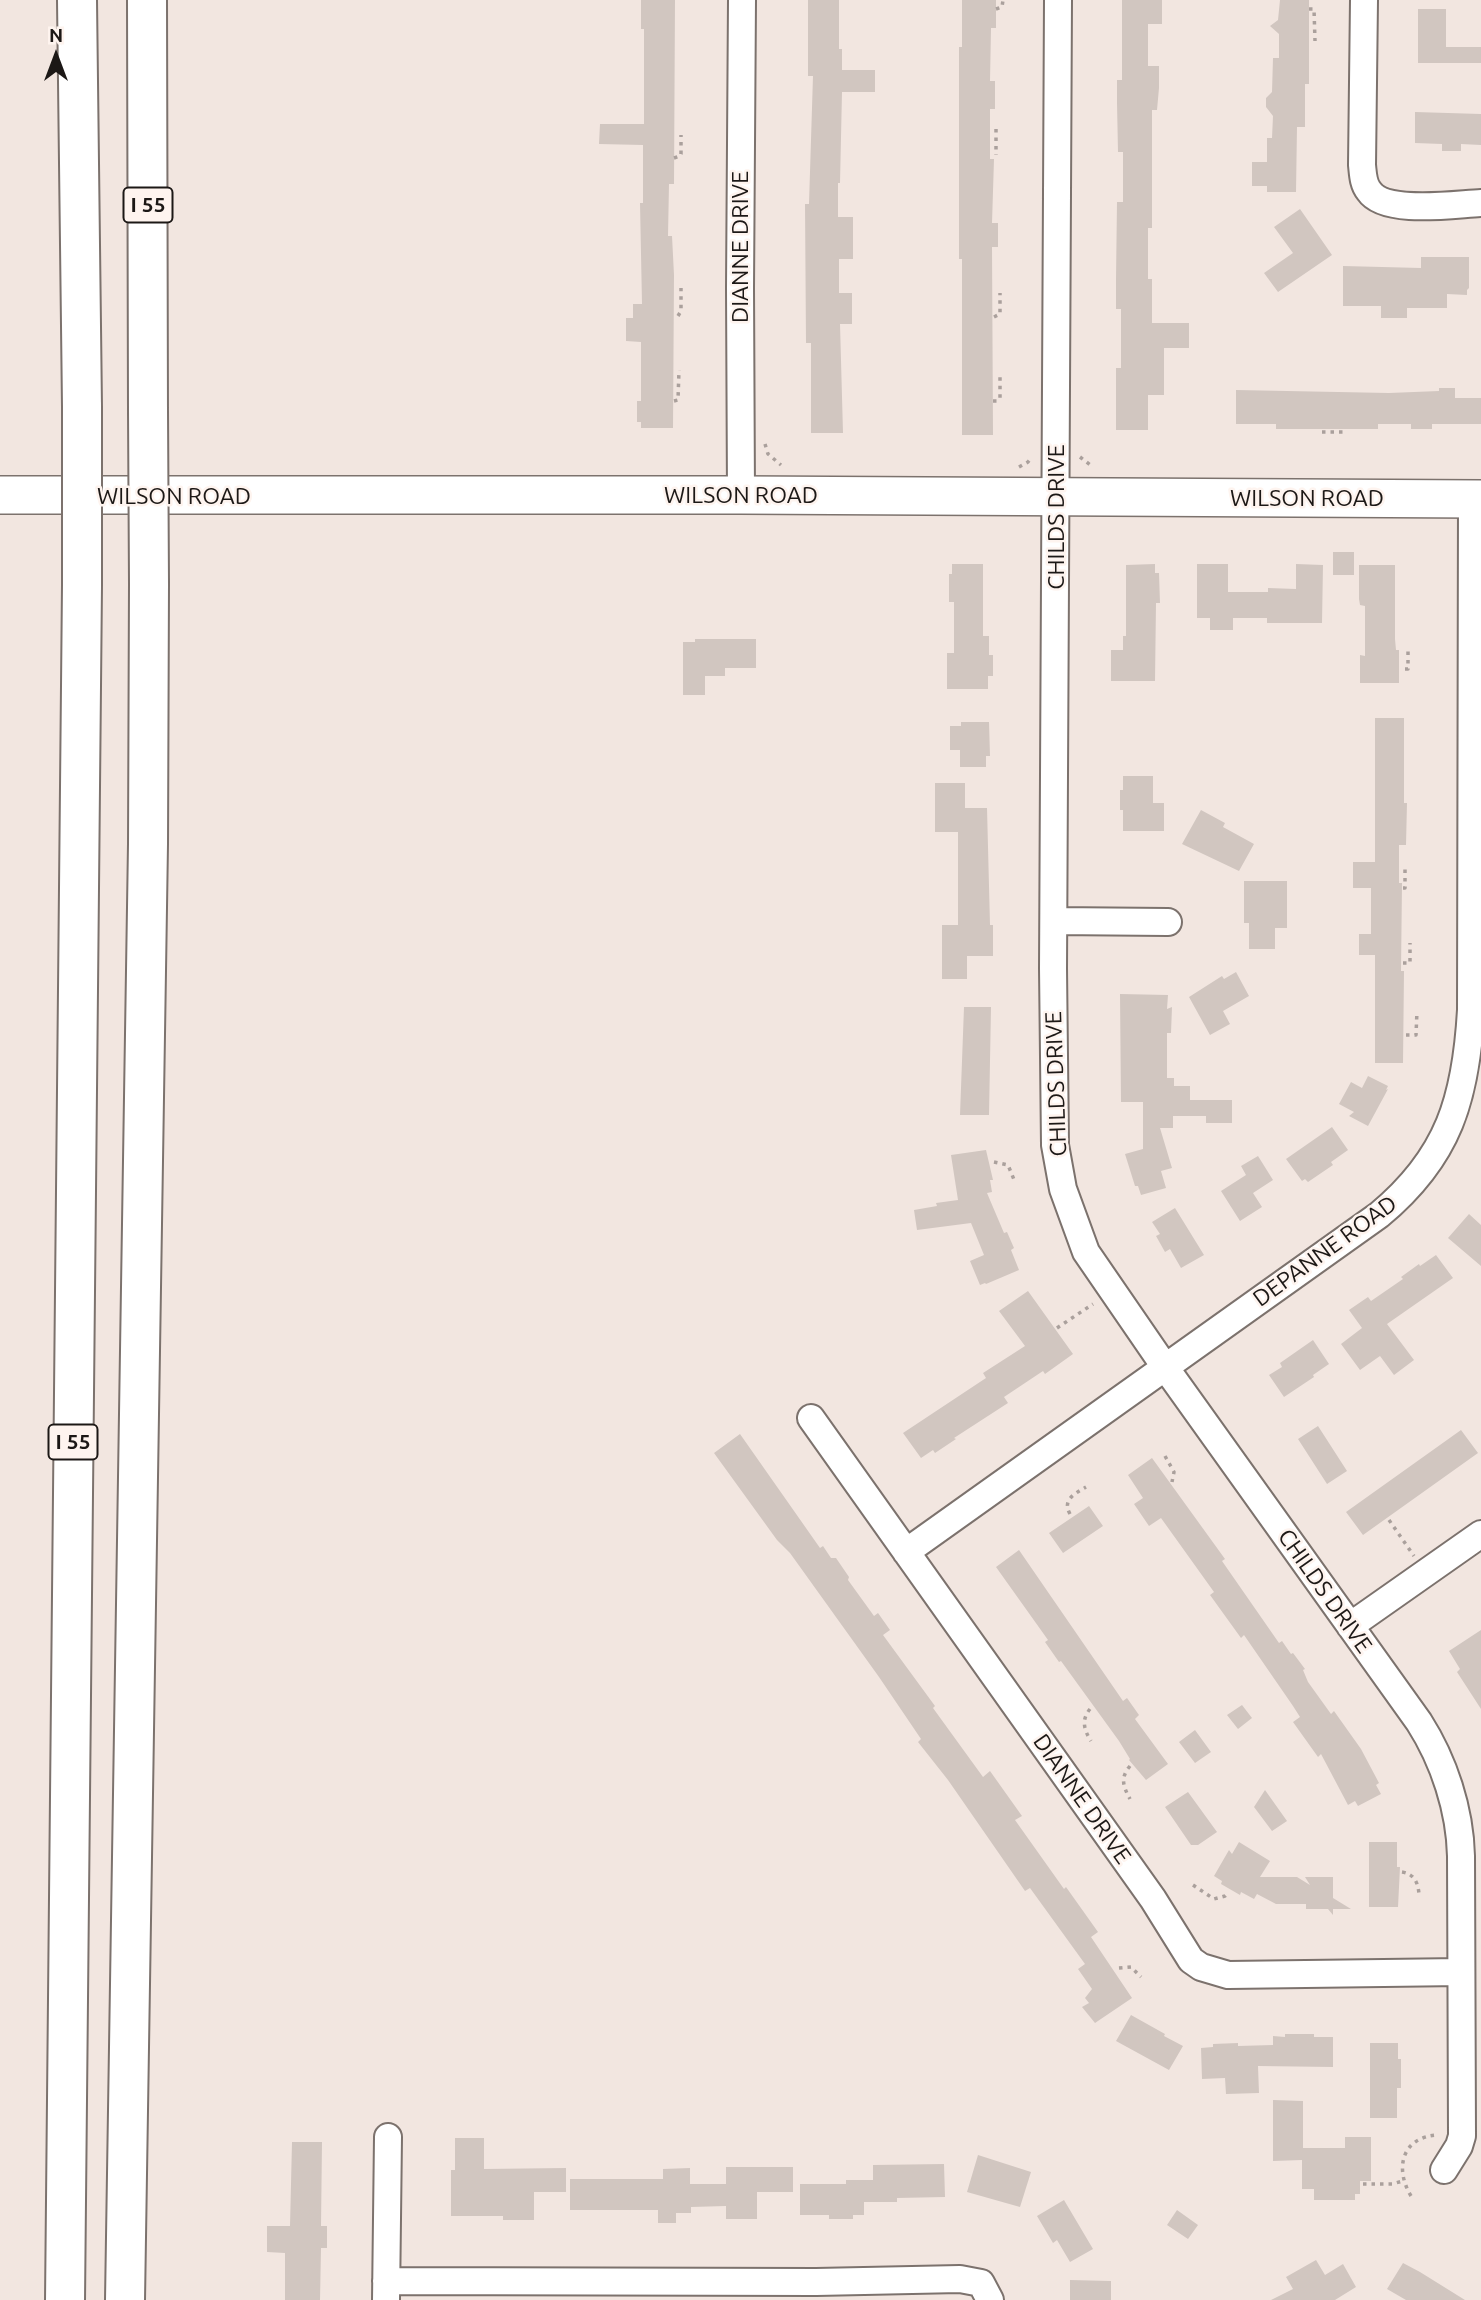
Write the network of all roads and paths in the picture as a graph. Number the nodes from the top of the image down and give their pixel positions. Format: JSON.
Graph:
{"nodes":[{"id":1,"x":77,"y":0,"type":"edge"},
{"id":2,"x":147,"y":0,"type":"edge"},
{"id":3,"x":742,"y":0,"type":"edge"},
{"id":4,"x":1003,"y":0,"type":"edge"},
{"id":5,"x":1058,"y":0,"type":"edge"},
{"id":6,"x":1364,"y":0,"type":"edge"},
{"id":7,"x":996,"y":9,"type":"dead end"},
{"id":8,"x":1309,"y":9,"type":"dead end"},
{"id":9,"x":1315,"y":41,"type":"dead end"},
{"id":10,"x":996,"y":129,"type":"dead end"},
{"id":11,"x":681,"y":135,"type":"dead end"},
{"id":12,"x":996,"y":155,"type":"dead end"},
{"id":13,"x":674,"y":158,"type":"dead end"},
{"id":14,"x":1481,"y":203,"type":"edge"},
{"id":15,"x":681,"y":288,"type":"dead end"},
{"id":16,"x":1000,"y":293,"type":"dead end"},
{"id":17,"x":678,"y":316,"type":"dead end"},
{"id":18,"x":994,"y":317,"type":"dead end"},
{"id":19,"x":679,"y":370,"type":"dead end"},
{"id":20,"x":1000,"y":375,"type":"dead end"},
{"id":21,"x":674,"y":401,"type":"dead end"},
{"id":22,"x":993,"y":401,"type":"dead end"},
{"id":23,"x":1344,"y":429,"type":"dead end"},
{"id":24,"x":1322,"y":432,"type":"dead end"},
{"id":25,"x":0,"y":495,"type":"edge"},
{"id":26,"x":741,"y":495,"type":"junction"},
{"id":27,"x":1056,"y":496,"type":"junction"},
{"id":28,"x":1476,"y":499,"type":"edge"},
{"id":29,"x":1408,"y":647,"type":"dead end"},
{"id":30,"x":1405,"y":668,"type":"dead end"},
{"id":31,"x":1405,"y":868,"type":"dead end"},
{"id":32,"x":1403,"y":888,"type":"dead end"},
{"id":33,"x":1054,"y":921,"type":"junction"},
{"id":34,"x":1168,"y":922,"type":"dead end"},
{"id":35,"x":1410,"y":943,"type":"dead end"},
{"id":36,"x":1403,"y":962,"type":"dead end"},
{"id":37,"x":1417,"y":1011,"type":"dead end"},
{"id":38,"x":1406,"y":1035,"type":"dead end"},
{"id":39,"x":995,"y":1162,"type":"dead end"},
{"id":40,"x":1015,"y":1182,"type":"dead end"},
{"id":41,"x":1112,"y":1291,"type":"junction"},
{"id":42,"x":1057,"y":1328,"type":"dead end"},
{"id":43,"x":1165,"y":1367,"type":"junction"},
{"id":44,"x":811,"y":1418,"type":"dead end"},
{"id":45,"x":1165,"y":1456,"type":"dead end"},
{"id":46,"x":1172,"y":1482,"type":"dead end"},
{"id":47,"x":1086,"y":1487,"type":"dead end"},
{"id":48,"x":1070,"y":1514,"type":"dead end"},
{"id":49,"x":1389,"y":1520,"type":"dead end"},
{"id":50,"x":1481,"y":1534,"type":"edge"},
{"id":51,"x":906,"y":1552,"type":"junction"},
{"id":52,"x":1426,"y":1574,"type":"junction"},
{"id":53,"x":1350,"y":1626,"type":"junction"},
{"id":54,"x":1090,"y":1709,"type":"dead end"},
{"id":55,"x":1091,"y":1741,"type":"dead end"},
{"id":56,"x":1130,"y":1766,"type":"dead end"},
{"id":57,"x":1130,"y":1799,"type":"dead end"},
{"id":58,"x":1402,"y":1872,"type":"dead end"},
{"id":59,"x":1193,"y":1885,"type":"dead end"},
{"id":60,"x":1229,"y":1892,"type":"dead end"},
{"id":61,"x":1419,"y":1894,"type":"dead end"},
{"id":62,"x":1119,"y":1968,"type":"dead end"},
{"id":63,"x":1461,"y":1972,"type":"junction"},
{"id":64,"x":1141,"y":1977,"type":"dead end"},
{"id":65,"x":1448,"y":2134,"type":"dead end"},
{"id":66,"x":388,"y":2137,"type":"dead end"},
{"id":67,"x":1444,"y":2170,"type":"dead end"},
{"id":68,"x":1403,"y":2181,"type":"junction"},
{"id":69,"x":1363,"y":2184,"type":"dead end"},
{"id":70,"x":1411,"y":2196,"type":"dead end"},
{"id":71,"x":386,"y":2290,"type":"edge"},
{"id":72,"x":687,"y":2290,"type":"edge"},
{"id":73,"x":986,"y":2291,"type":"edge"},
{"id":74,"x":65,"y":2300,"type":"edge"},
{"id":75,"x":125,"y":2300,"type":"edge"}],
"edges":[{"from":1,"to":74,"type":"highway","number":"I 55","bridge":true},
{"from":2,"to":75,"type":"highway","number":"I 55","bridge":true},
{"from":3,"to":26,"type":"street","name":"DIANNE DRIVE"},
{"from":4,"to":7,"type":"path"},
{"from":5,"to":27,"type":"street","name":"CHILDS DRIVE"},
{"from":6,"to":14,"type":"street"},
{"from":8,"to":9,"type":"path"},
{"from":10,"to":12,"type":"path"},
{"from":11,"to":13,"type":"path"},
{"from":15,"to":17,"type":"path"},
{"from":16,"to":18,"type":"path"},
{"from":19,"to":21,"type":"path"},
{"from":20,"to":22,"type":"path"},
{"from":23,"to":24,"type":"path"},
{"from":25,"to":26,"type":"street","name":"WILSON ROAD"},
{"from":26,"to":27,"type":"street","name":"WILSON ROAD"},
{"from":27,"to":28,"type":"street","name":"WILSON ROAD"},
{"from":27,"to":33,"type":"street","name":"CHILDS DRIVE"},
{"from":28,"to":43,"type":"street","name":"DEPANNE ROAD"},
{"from":29,"to":30,"type":"path"},
{"from":31,"to":32,"type":"path"},
{"from":33,"to":34,"type":"street"},
{"from":33,"to":41,"type":"street","name":"CHILDS DRIVE"},
{"from":35,"to":36,"type":"path"},
{"from":37,"to":38,"type":"path"},
{"from":39,"to":40,"type":"path"},
{"from":41,"to":42,"type":"path"},
{"from":41,"to":43,"type":"street","name":"CHILDS DRIVE"},
{"from":43,"to":51,"type":"street","name":"DEPANNE ROAD"},
{"from":43,"to":53,"type":"street","name":"CHILDS DRIVE"},
{"from":44,"to":51,"type":"street","name":"DIANNE DRIVE"},
{"from":45,"to":46,"type":"path"},
{"from":47,"to":48,"type":"path"},
{"from":49,"to":52,"type":"path"},
{"from":50,"to":52,"type":"street"},
{"from":51,"to":63,"type":"street","name":"DIANNE DRIVE"},
{"from":52,"to":53,"type":"street"},
{"from":53,"to":63,"type":"street","name":"CHILDS DRIVE"},
{"from":54,"to":55,"type":"path"},
{"from":56,"to":57,"type":"path"},
{"from":58,"to":61,"type":"path"},
{"from":59,"to":60,"type":"path"},
{"from":62,"to":64,"type":"path"},
{"from":63,"to":67,"type":"street","name":"CHILDS DRIVE"},
{"from":65,"to":68,"type":"path"},
{"from":66,"to":71,"type":"street"},
{"from":68,"to":69,"type":"path"},
{"from":68,"to":70,"type":"path"},
{"from":71,"to":72,"type":"street"},
{"from":72,"to":73,"type":"street"}]}
